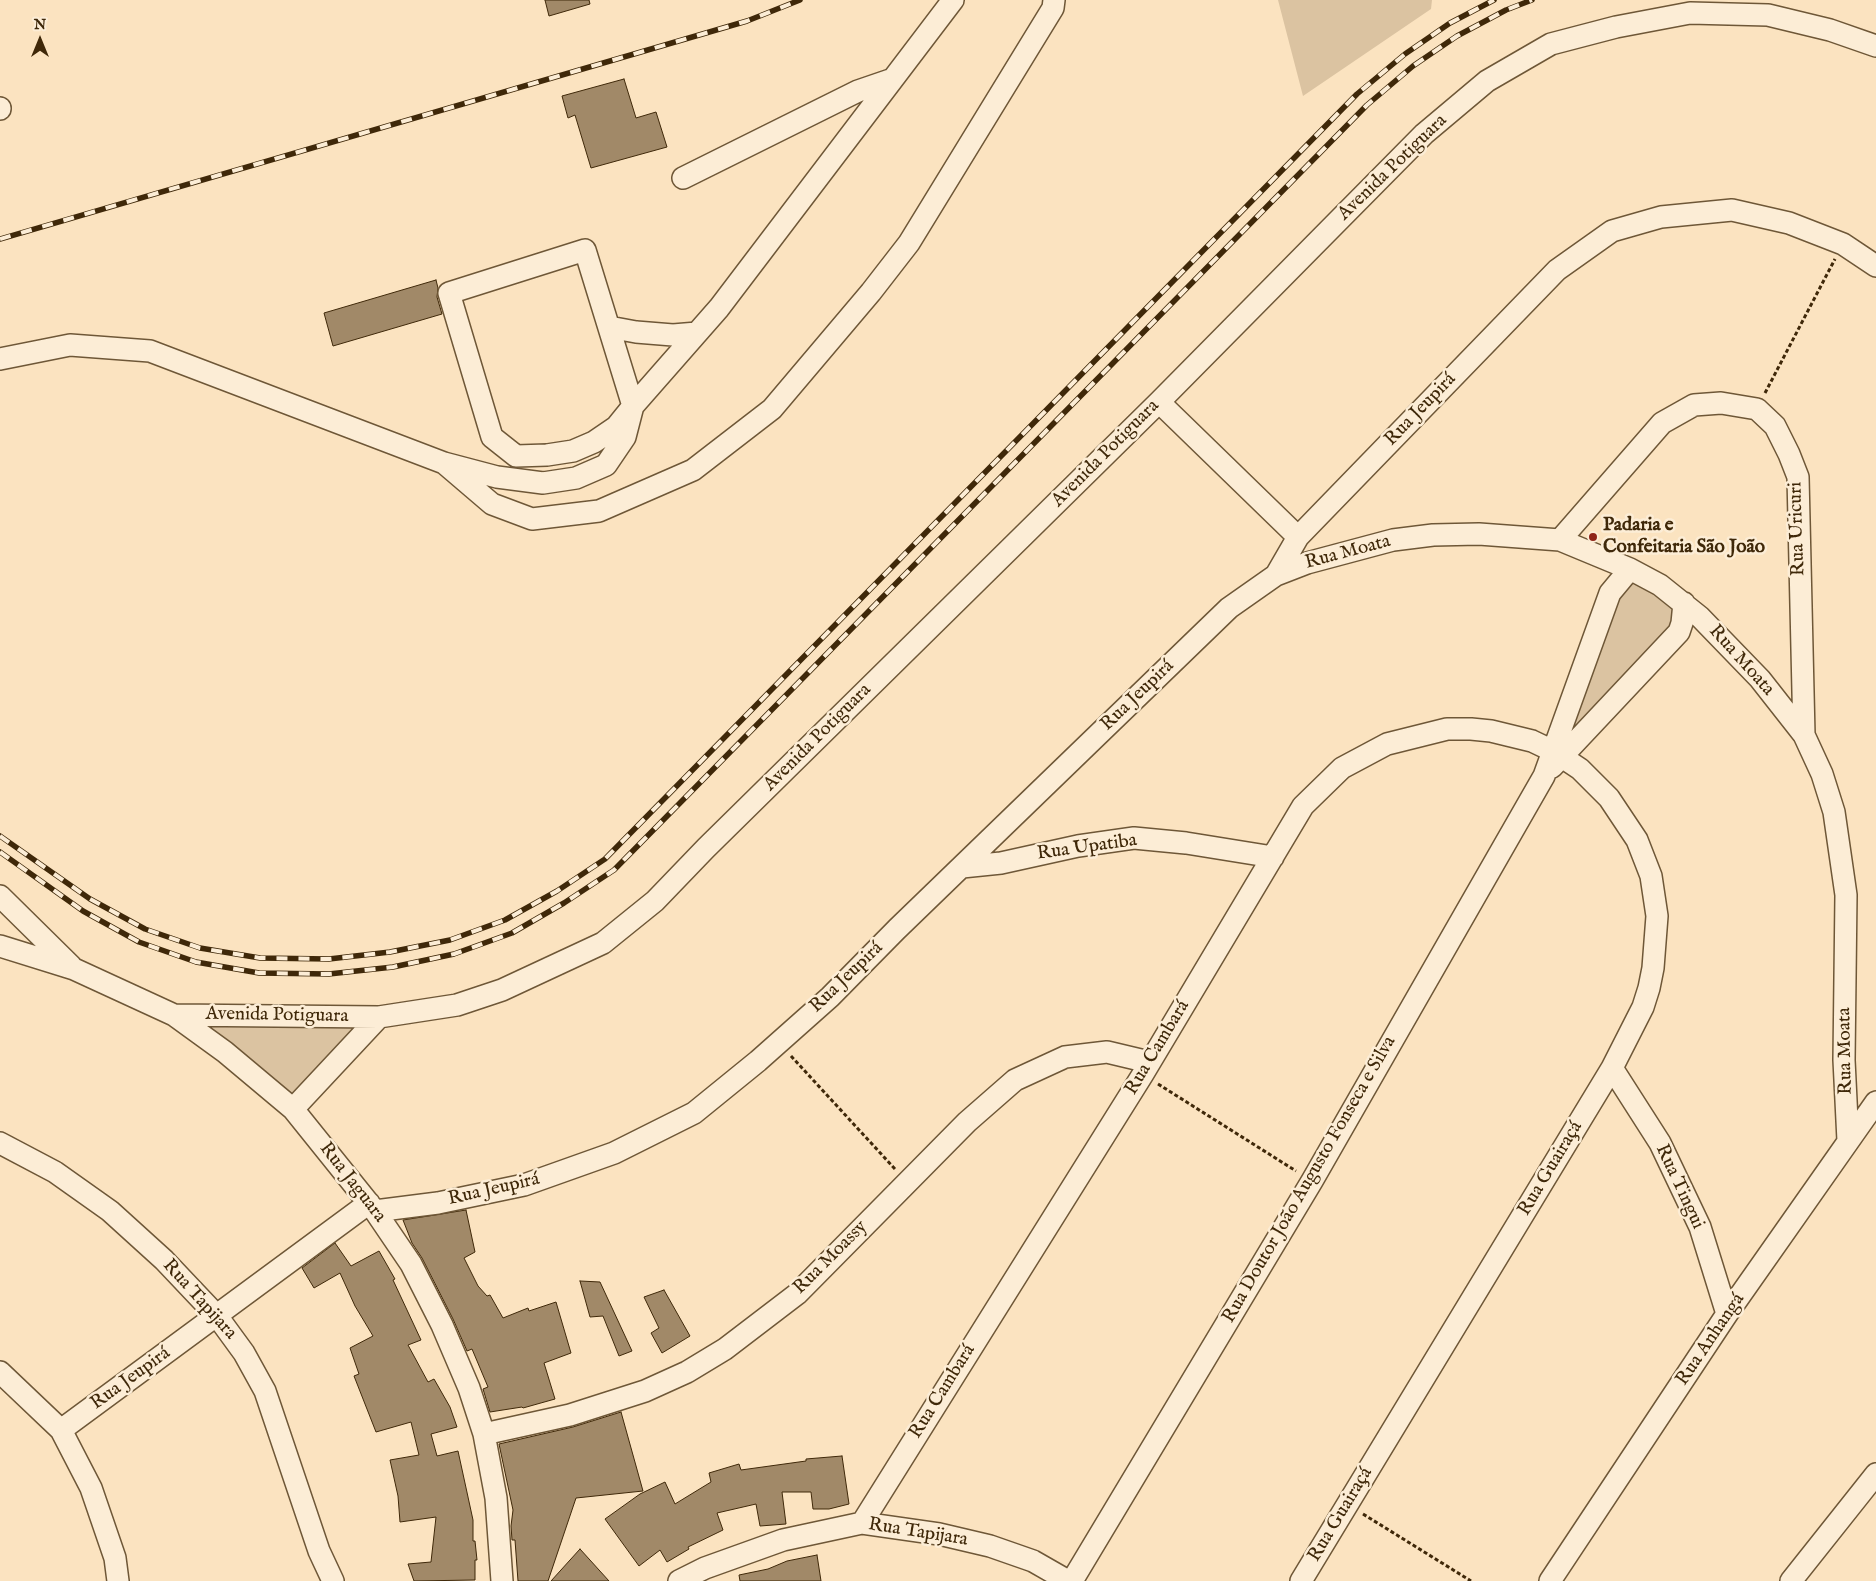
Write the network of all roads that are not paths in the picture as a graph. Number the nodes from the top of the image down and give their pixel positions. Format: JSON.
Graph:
{"nodes":[{"id":1,"x":953,"y":0,"type":"edge"},
{"id":2,"x":1054,"y":0,"type":"edge"},
{"id":3,"x":1876,"y":46,"type":"edge"},
{"id":4,"x":893,"y":79,"type":"junction"},
{"id":5,"x":683,"y":178,"type":"dead end"},
{"id":6,"x":1876,"y":266,"type":"edge"},
{"id":7,"x":609,"y":327,"type":"junction"},
{"id":8,"x":697,"y":333,"type":"junction"},
{"id":9,"x":0,"y":359,"type":"edge"},
{"id":10,"x":1159,"y":402,"type":"junction"},
{"id":11,"x":633,"y":406,"type":"junction"},
{"id":12,"x":444,"y":463,"type":"junction"},
{"id":13,"x":1298,"y":537,"type":"junction"},
{"id":14,"x":1560,"y":540,"type":"junction"},
{"id":15,"x":1630,"y":569,"type":"junction"},
{"id":16,"x":1276,"y":575,"type":"junction"},
{"id":17,"x":1684,"y":603,"type":"junction"},
{"id":18,"x":1804,"y":735,"type":"junction"},
{"id":19,"x":1558,"y":754,"type":"junction"},
{"id":20,"x":1273,"y":857,"type":"junction"},
{"id":21,"x":962,"y":866,"type":"junction"},
{"id":22,"x":1,"y":900,"type":"edge"},
{"id":23,"x":0,"y":946,"type":"edge"},
{"id":24,"x":74,"y":969,"type":"junction"},
{"id":25,"x":174,"y":1015,"type":"junction"},
{"id":26,"x":379,"y":1018,"type":"junction"},
{"id":27,"x":1146,"y":1068,"type":"junction"},
{"id":28,"x":1612,"y":1068,"type":"junction"},
{"id":29,"x":1876,"y":1102,"type":"edge"},
{"id":30,"x":293,"y":1108,"type":"junction"},
{"id":31,"x":1848,"y":1141,"type":"junction"},
{"id":32,"x":0,"y":1143,"type":"edge"},
{"id":33,"x":372,"y":1207,"type":"junction"},
{"id":34,"x":1727,"y":1314,"type":"junction"},
{"id":35,"x":217,"y":1316,"type":"junction"},
{"id":36,"x":0,"y":1372,"type":"edge"},
{"id":37,"x":61,"y":1430,"type":"junction"},
{"id":38,"x":484,"y":1434,"type":"junction"},
{"id":39,"x":1876,"y":1474,"type":"edge"},
{"id":40,"x":862,"y":1523,"type":"junction"},
{"id":41,"x":118,"y":1581,"type":"edge"},
{"id":42,"x":334,"y":1581,"type":"edge"},
{"id":43,"x":502,"y":1581,"type":"edge"},
{"id":44,"x":679,"y":1581,"type":"edge"},
{"id":45,"x":1070,"y":1581,"type":"edge"},
{"id":46,"x":1301,"y":1581,"type":"edge"},
{"id":47,"x":1550,"y":1581,"type":"edge"},
{"id":48,"x":1791,"y":1581,"type":"edge"}],
"edges":[{"from":1,"to":4,"type":"street"},
{"from":2,"to":12,"type":"street"},
{"from":3,"to":10,"type":"street","name":"Avenida Potiguara"},
{"from":4,"to":5,"type":"street"},
{"from":4,"to":8,"type":"street"},
{"from":6,"to":13,"type":"street","name":"Rua Jeupirá"},
{"from":7,"to":8,"type":"street"},
{"from":7,"to":11,"type":"street"},
{"from":7,"to":11,"type":"street"},
{"from":8,"to":11,"type":"street"},
{"from":9,"to":12,"type":"street"},
{"from":10,"to":13,"type":"street"},
{"from":10,"to":26,"type":"street","name":"Avenida Potiguara"},
{"from":11,"to":12,"type":"street"},
{"from":13,"to":16,"type":"street","name":"Rua Jeupirá"},
{"from":14,"to":15,"type":"street","name":"Rua Moata"},
{"from":14,"to":16,"type":"street","name":"Rua Moata"},
{"from":14,"to":18,"type":"street","name":"Rua Uricuri"},
{"from":15,"to":17,"type":"street","name":"Rua Moata"},
{"from":15,"to":19,"type":"street","name":"Rua Doutor João Augusto Fonseca e Silva"},
{"from":16,"to":21,"type":"street","name":"Rua Jeupirá"},
{"from":17,"to":18,"type":"street","name":"Rua Moata"},
{"from":17,"to":19,"type":"street","name":"Rua Doutor João Augusto Fonseca e Silva"},
{"from":18,"to":31,"type":"street","name":"Rua Moata"},
{"from":19,"to":20,"type":"street","name":"Rua Cambará"},
{"from":19,"to":28,"type":"street","name":"Rua Guairaçá"},
{"from":19,"to":45,"type":"street","name":"Rua Doutor João Augusto Fonseca e Silva"},
{"from":20,"to":21,"type":"street","name":"Rua Upatiba"},
{"from":20,"to":27,"type":"street","name":"Rua Cambará"},
{"from":21,"to":33,"type":"street","name":"Rua Jeupirá"},
{"from":22,"to":24,"type":"street"},
{"from":23,"to":24,"type":"street","name":"Rua Jaguara"},
{"from":24,"to":25,"type":"street","name":"Rua Jaguara"},
{"from":25,"to":26,"type":"street","name":"Avenida Potiguara"},
{"from":25,"to":30,"type":"street","name":"Rua Jaguara"},
{"from":26,"to":30,"type":"street","name":"Avenida Potiguara"},
{"from":27,"to":38,"type":"street","name":"Rua Moassy"},
{"from":27,"to":40,"type":"street","name":"Rua Cambará"},
{"from":28,"to":34,"type":"street","name":"Rua Tingui"},
{"from":28,"to":46,"type":"street","name":"Rua Guairaçá"},
{"from":29,"to":31,"type":"street","name":"Rua Anhangá"},
{"from":30,"to":33,"type":"street","name":"Rua Jaguara"},
{"from":31,"to":34,"type":"street","name":"Rua Anhangá"},
{"from":32,"to":35,"type":"street","name":"Rua Tapijara"},
{"from":33,"to":35,"type":"street","name":"Rua Jeupirá"},
{"from":33,"to":38,"type":"street","name":"Rua Jaguara"},
{"from":34,"to":47,"type":"street","name":"Rua Anhangá"},
{"from":35,"to":37,"type":"street","name":"Rua Jeupirá"},
{"from":35,"to":42,"type":"street","name":"Rua Tapijara"},
{"from":36,"to":37,"type":"street"},
{"from":37,"to":41,"type":"street"},
{"from":38,"to":43,"type":"street","name":"Rua Jaguara"},
{"from":39,"to":48,"type":"street"},
{"from":40,"to":44,"type":"street","name":"Rua Tapijara"},
{"from":40,"to":45,"type":"street","name":"Rua Tapijara"}]}
